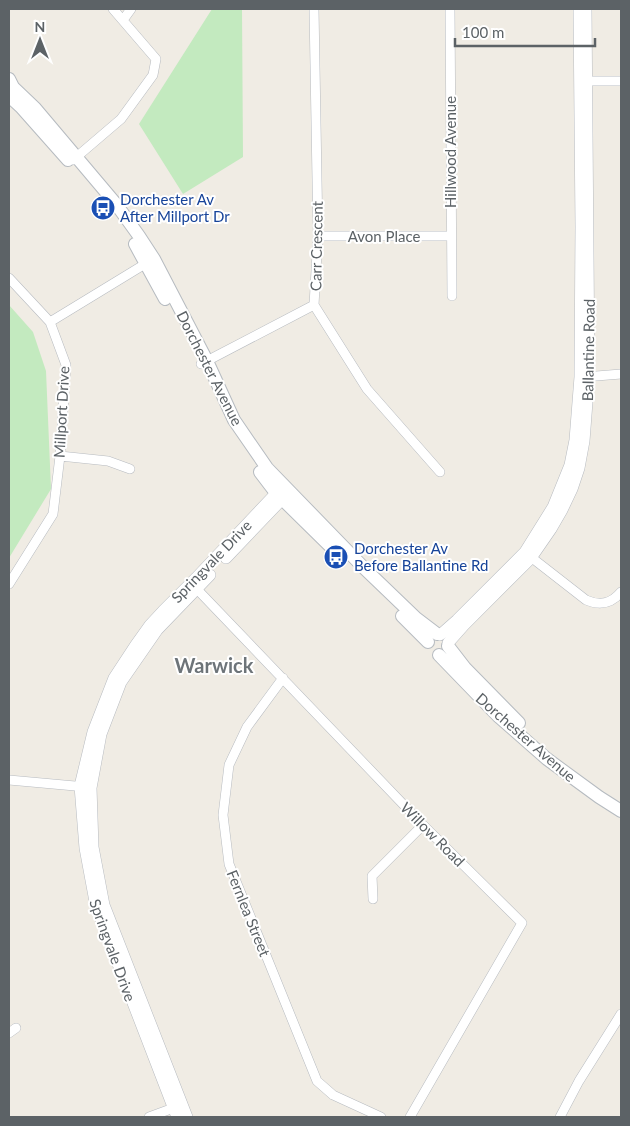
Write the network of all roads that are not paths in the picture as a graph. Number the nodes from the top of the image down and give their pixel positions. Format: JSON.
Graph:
{"nodes":[{"id":1,"x":113,"y":9,"type":"edge"},
{"id":2,"x":131,"y":9,"type":"edge"},
{"id":3,"x":314,"y":9,"type":"edge"},
{"id":4,"x":450,"y":9,"type":"edge"},
{"id":5,"x":578,"y":9,"type":"edge"},
{"id":6,"x":586,"y":9,"type":"edge"},
{"id":7,"x":123,"y":20,"type":"junction"},
{"id":8,"x":9,"y":80,"type":"edge"},
{"id":9,"x":584,"y":81,"type":"junction"},
{"id":10,"x":621,"y":81,"type":"edge"},
{"id":11,"x":9,"y":96,"type":"edge"},
{"id":12,"x":73,"y":159,"type":"junction"},
{"id":13,"x":318,"y":236,"type":"junction"},
{"id":14,"x":451,"y":236,"type":"junction"},
{"id":15,"x":150,"y":261,"type":"junction"},
{"id":16,"x":9,"y":278,"type":"edge"},
{"id":17,"x":452,"y":296,"type":"dead end"},
{"id":18,"x":314,"y":305,"type":"junction"},
{"id":19,"x":50,"y":322,"type":"junction"},
{"id":20,"x":204,"y":362,"type":"junction"},
{"id":21,"x":621,"y":374,"type":"edge"},
{"id":22,"x":584,"y":377,"type":"junction"},
{"id":23,"x":60,"y":456,"type":"junction"},
{"id":24,"x":130,"y":469,"type":"dead end"},
{"id":25,"x":440,"y":472,"type":"dead end"},
{"id":26,"x":282,"y":493,"type":"junction"},
{"id":27,"x":528,"y":555,"type":"junction"},
{"id":28,"x":9,"y":584,"type":"edge"},
{"id":29,"x":193,"y":585,"type":"junction"},
{"id":30,"x":621,"y":592,"type":"edge"},
{"id":31,"x":440,"y":643,"type":"junction"},
{"id":32,"x":283,"y":678,"type":"junction"},
{"id":33,"x":9,"y":780,"type":"edge"},
{"id":34,"x":85,"y":787,"type":"junction"},
{"id":35,"x":620,"y":804,"type":"edge"},
{"id":36,"x":423,"y":825,"type":"junction"},
{"id":37,"x":372,"y":899,"type":"dead end"},
{"id":38,"x":621,"y":1014,"type":"edge"},
{"id":39,"x":177,"y":1110,"type":"edge"},
{"id":40,"x":149,"y":1117,"type":"edge"},
{"id":41,"x":187,"y":1117,"type":"edge"},
{"id":42,"x":380,"y":1117,"type":"edge"},
{"id":43,"x":410,"y":1117,"type":"edge"},
{"id":44,"x":560,"y":1117,"type":"edge"}],
"edges":[{"from":1,"to":7,"type":"street"},
{"from":2,"to":7,"type":"street"},
{"from":3,"to":13,"type":"street","name":"Carr Crescent"},
{"from":4,"to":14,"type":"street","name":"Hillwood Avenue"},
{"from":5,"to":9,"type":"street","name":"Ballantine Road"},
{"from":6,"to":9,"type":"street","name":"Ballantine Road"},
{"from":7,"to":12,"type":"street"},
{"from":8,"to":12,"type":"main road","name":"Dorchester Avenue"},
{"from":9,"to":10,"type":"street"},
{"from":9,"to":22,"type":"street","name":"Ballantine Road"},
{"from":11,"to":12,"type":"main road","name":"Dorchester Avenue"},
{"from":12,"to":15,"type":"main road","name":"Dorchester Avenue"},
{"from":13,"to":14,"type":"street","name":"Avon Place"},
{"from":13,"to":18,"type":"street","name":"Carr Crescent"},
{"from":14,"to":17,"type":"street","name":"Hillwood Avenue"},
{"from":15,"to":19,"type":"street"},
{"from":15,"to":20,"type":"main road","name":"Dorchester Avenue"},
{"from":16,"to":19,"type":"street"},
{"from":18,"to":20,"type":"street"},
{"from":18,"to":25,"type":"street","name":"Carr Crescent"},
{"from":19,"to":23,"type":"street","name":"Millport Drive"},
{"from":20,"to":26,"type":"main road","name":"Dorchester Avenue"},
{"from":21,"to":22,"type":"street"},
{"from":22,"to":27,"type":"street","name":"Ballantine Road"},
{"from":23,"to":24,"type":"street"},
{"from":23,"to":28,"type":"street","name":"Millport Drive"},
{"from":26,"to":29,"type":"street","name":"Springvale Drive"},
{"from":26,"to":31,"type":"main road","name":"Dorchester Avenue"},
{"from":27,"to":30,"type":"street"},
{"from":27,"to":31,"type":"street","name":"Ballantine Road"},
{"from":29,"to":32,"type":"street","name":"Willow Road"},
{"from":29,"to":34,"type":"street","name":"Springvale Drive"},
{"from":31,"to":35,"type":"main road","name":"Dorchester Avenue"},
{"from":32,"to":36,"type":"street","name":"Willow Road"},
{"from":32,"to":42,"type":"street","name":"Fernlea Street"},
{"from":33,"to":34,"type":"street"},
{"from":34,"to":39,"type":"street","name":"Springvale Drive"},
{"from":36,"to":37,"type":"street"},
{"from":36,"to":43,"type":"street","name":"Willow Road"},
{"from":38,"to":44,"type":"street"},
{"from":39,"to":40,"type":"street"},
{"from":39,"to":41,"type":"street","name":"Springvale Drive"}]}
